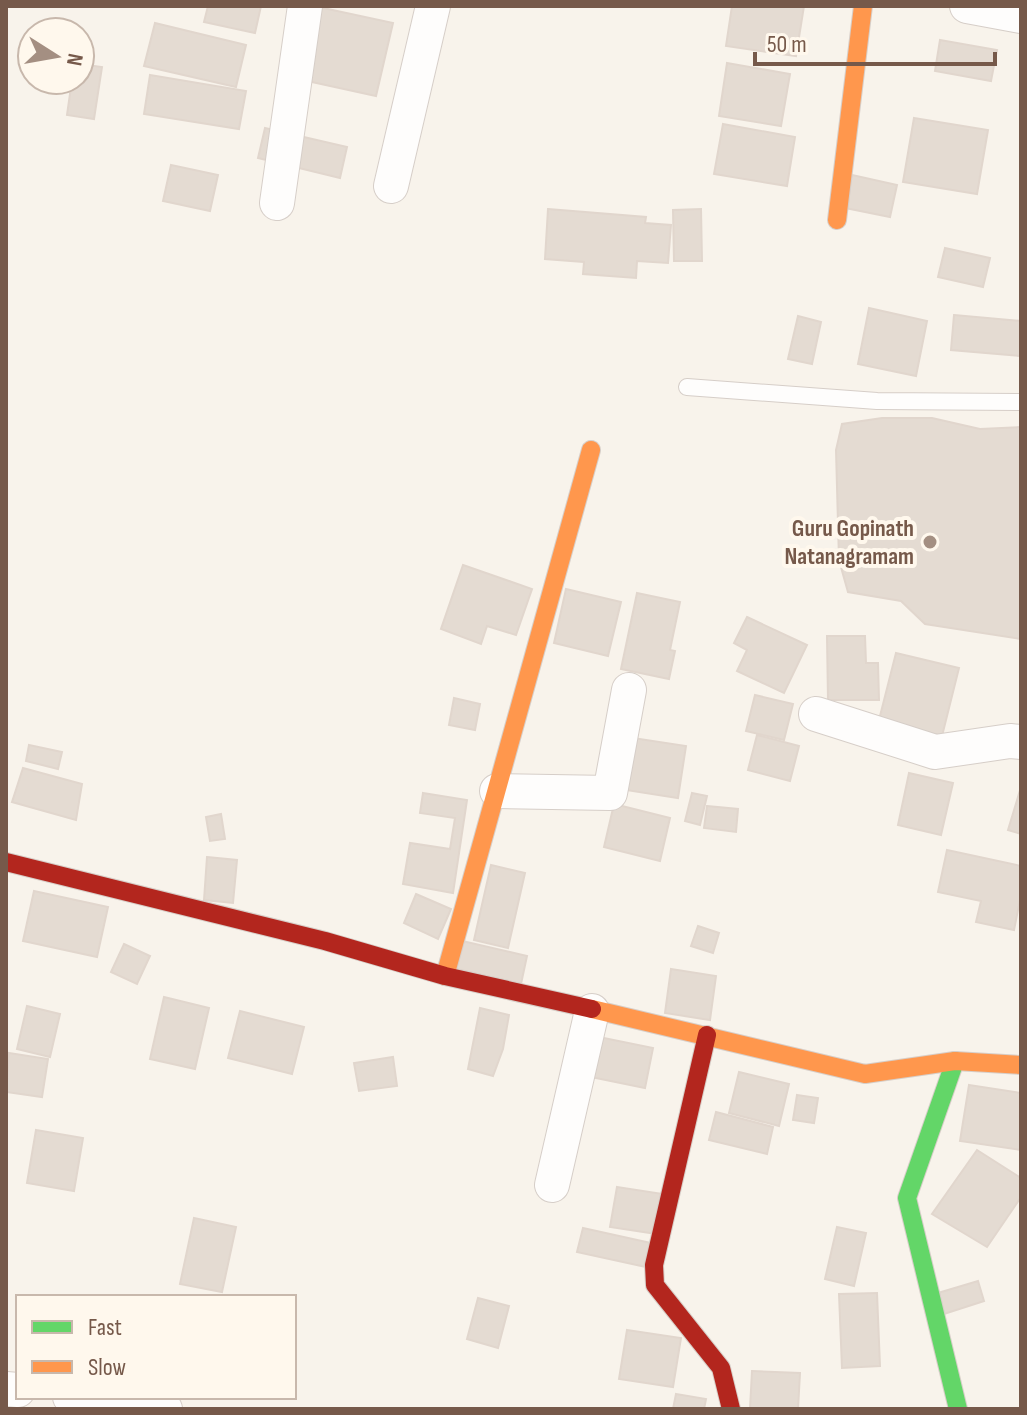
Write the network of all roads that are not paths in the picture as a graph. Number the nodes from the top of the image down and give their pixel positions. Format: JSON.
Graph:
{"nodes":[{"id":1,"x":305,"y":6,"type":"edge"},
{"id":2,"x":433,"y":6,"type":"edge"},
{"id":3,"x":863,"y":6,"type":"edge"},
{"id":4,"x":391,"y":186,"type":"dead end"},
{"id":5,"x":277,"y":203,"type":"dead end"},
{"id":6,"x":837,"y":220,"type":"dead end"},
{"id":7,"x":687,"y":387,"type":"dead end"},
{"id":8,"x":1021,"y":402,"type":"edge"},
{"id":9,"x":591,"y":450,"type":"dead end"},
{"id":10,"x":629,"y":690,"type":"dead end"},
{"id":11,"x":816,"y":714,"type":"dead end"},
{"id":12,"x":1021,"y":742,"type":"edge"},
{"id":13,"x":497,"y":791,"type":"junction"},
{"id":14,"x":6,"y":862,"type":"edge"},
{"id":15,"x":445,"y":976,"type":"junction"},
{"id":16,"x":592,"y":1011,"type":"junction"},
{"id":17,"x":707,"y":1035,"type":"junction"},
{"id":18,"x":955,"y":1061,"type":"junction"},
{"id":19,"x":1021,"y":1065,"type":"edge"},
{"id":20,"x":552,"y":1185,"type":"dead end"},
{"id":21,"x":86,"y":1399,"type":"edge"},
{"id":22,"x":165,"y":1409,"type":"edge"},
{"id":23,"x":731,"y":1409,"type":"edge"},
{"id":24,"x":958,"y":1409,"type":"edge"}],
"edges":[{"from":1,"to":5,"type":"street"},
{"from":2,"to":4,"type":"street"},
{"from":3,"to":6,"type":"street"},
{"from":7,"to":8,"type":"lane"},
{"from":9,"to":13,"type":"street"},
{"from":10,"to":13,"type":"street"},
{"from":11,"to":12,"type":"street"},
{"from":13,"to":15,"type":"street"},
{"from":14,"to":15,"type":"street"},
{"from":15,"to":16,"type":"street"},
{"from":16,"to":17,"type":"street"},
{"from":16,"to":20,"type":"street"},
{"from":17,"to":18,"type":"street"},
{"from":17,"to":23,"type":"street"},
{"from":18,"to":19,"type":"street"},
{"from":18,"to":24,"type":"street"},
{"from":21,"to":22,"type":"street"}]}
